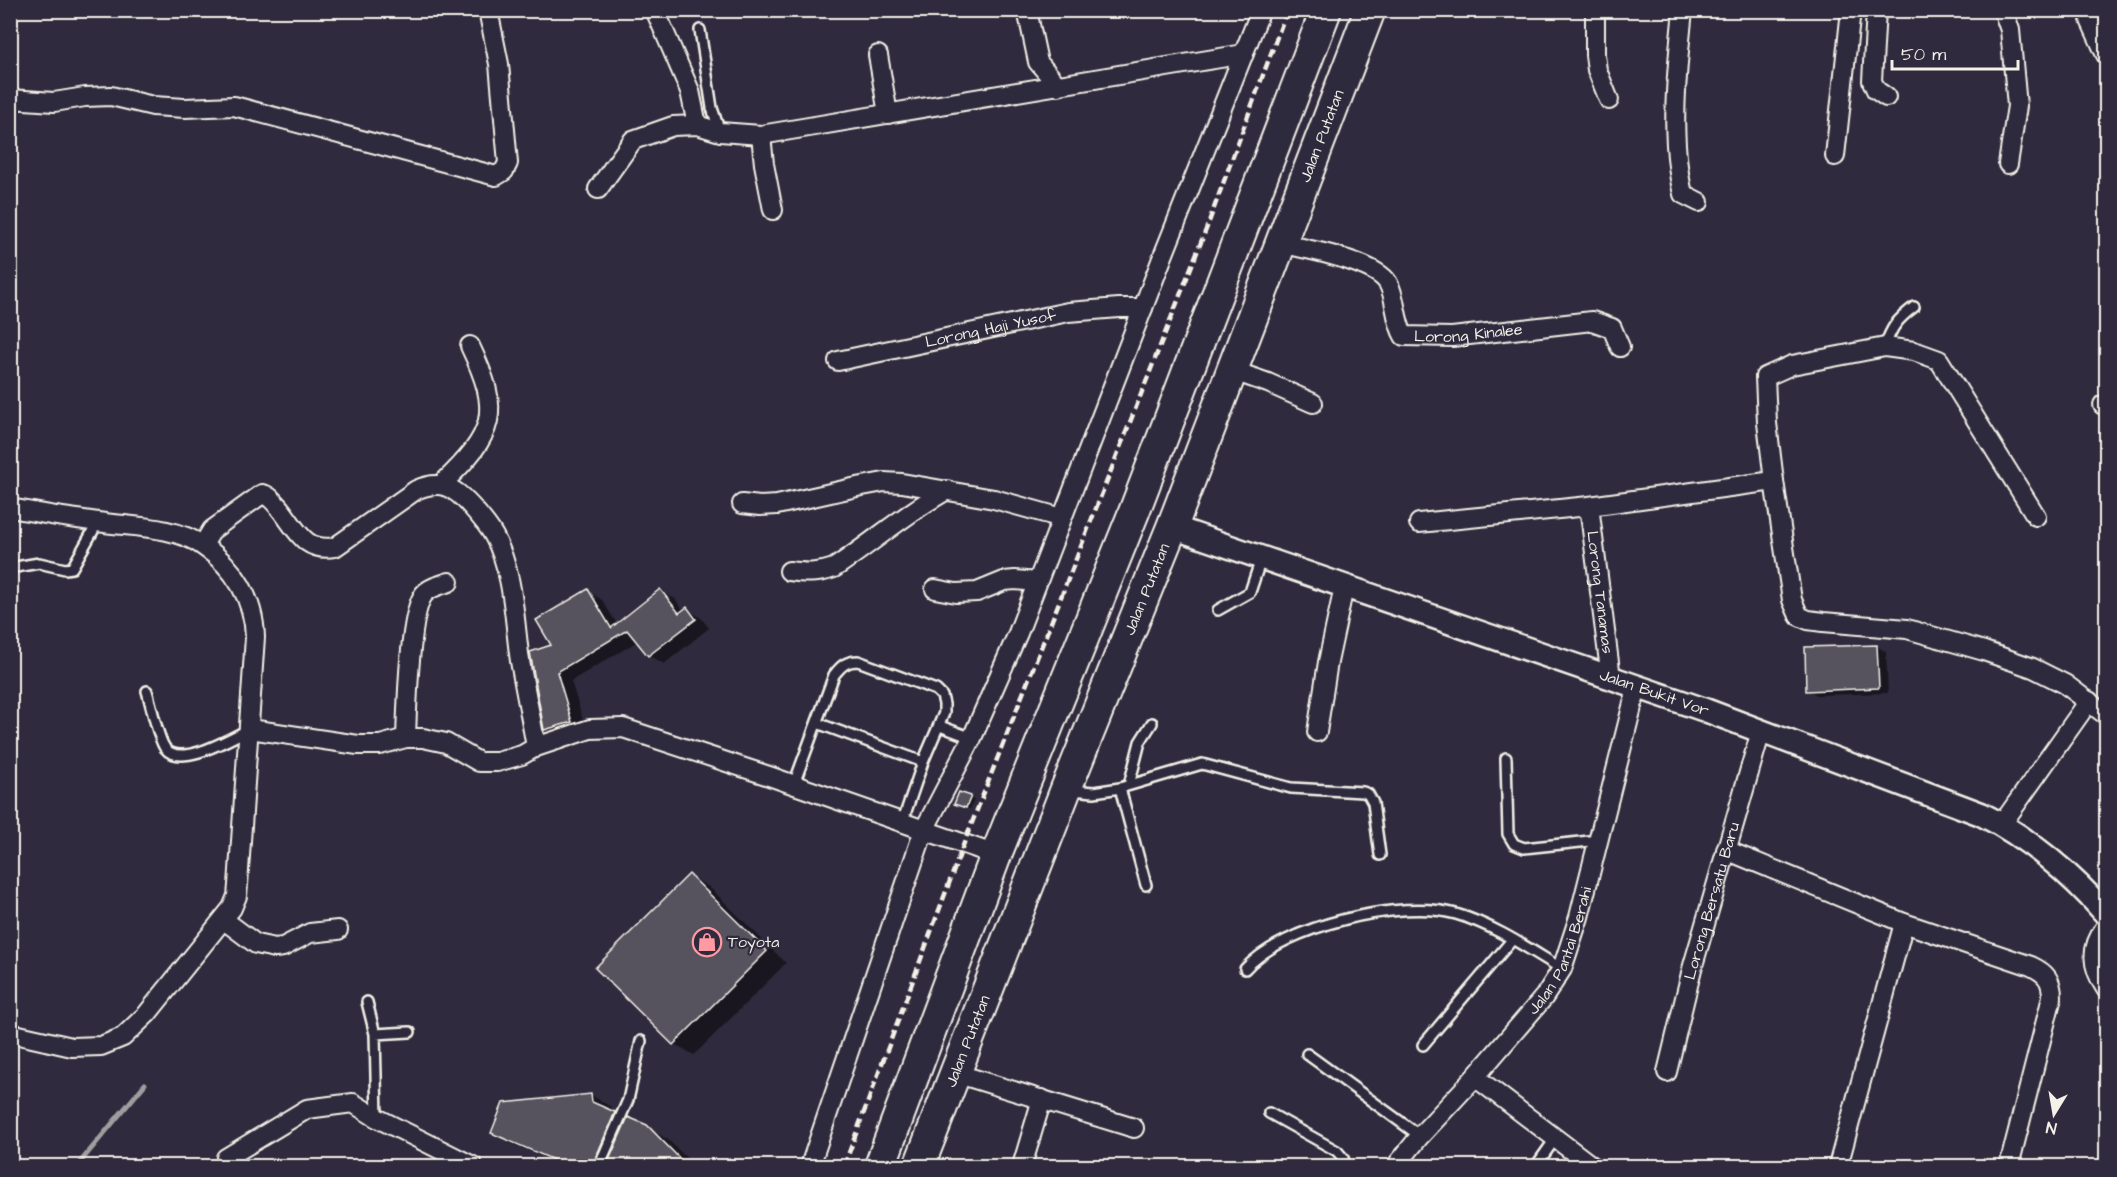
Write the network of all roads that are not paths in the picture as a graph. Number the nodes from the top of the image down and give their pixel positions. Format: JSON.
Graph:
{"nodes":[{"id":1,"x":488,"y":10,"type":"edge"},
{"id":2,"x":655,"y":10,"type":"edge"},
{"id":3,"x":1027,"y":10,"type":"edge"},
{"id":4,"x":1261,"y":10,"type":"edge"},
{"id":5,"x":1326,"y":10,"type":"edge"},
{"id":6,"x":1370,"y":10,"type":"edge"},
{"id":7,"x":1594,"y":10,"type":"edge"},
{"id":8,"x":1683,"y":10,"type":"edge"},
{"id":9,"x":1851,"y":10,"type":"edge"},
{"id":10,"x":1876,"y":10,"type":"edge"},
{"id":11,"x":2003,"y":10,"type":"edge"},
{"id":12,"x":2090,"y":20,"type":"dead end"},
{"id":13,"x":700,"y":30,"type":"dead end"},
{"id":14,"x":1244,"y":54,"type":"junction"},
{"id":15,"x":2106,"y":54,"type":"edge"},
{"id":16,"x":878,"y":55,"type":"dead end"},
{"id":17,"x":1058,"y":86,"type":"junction"},
{"id":18,"x":1886,"y":97,"type":"dead end"},
{"id":19,"x":10,"y":99,"type":"edge"},
{"id":20,"x":1609,"y":100,"type":"dead end"},
{"id":21,"x":888,"y":114,"type":"junction"},
{"id":22,"x":697,"y":125,"type":"junction"},
{"id":23,"x":720,"y":132,"type":"junction"},
{"id":24,"x":761,"y":135,"type":"junction"},
{"id":25,"x":1835,"y":156,"type":"dead end"},
{"id":26,"x":2008,"y":164,"type":"dead end"},
{"id":27,"x":598,"y":189,"type":"dead end"},
{"id":28,"x":1699,"y":202,"type":"dead end"},
{"id":29,"x":773,"y":210,"type":"dead end"},
{"id":30,"x":1280,"y":243,"type":"junction"},
{"id":31,"x":1914,"y":307,"type":"dead end"},
{"id":32,"x":1143,"y":308,"type":"junction"},
{"id":33,"x":470,"y":346,"type":"dead end"},
{"id":34,"x":1620,"y":347,"type":"dead end"},
{"id":35,"x":1885,"y":347,"type":"junction"},
{"id":36,"x":838,"y":361,"type":"dead end"},
{"id":37,"x":1231,"y":370,"type":"junction"},
{"id":38,"x":1313,"y":403,"type":"dead end"},
{"id":39,"x":1774,"y":481,"type":"junction"},
{"id":40,"x":442,"y":484,"type":"junction"},
{"id":41,"x":947,"y":490,"type":"junction"},
{"id":42,"x":1140,"y":497,"type":"junction"},
{"id":43,"x":742,"y":504,"type":"dead end"},
{"id":44,"x":1589,"y":506,"type":"junction"},
{"id":45,"x":10,"y":508,"type":"edge"},
{"id":46,"x":2036,"y":516,"type":"dead end"},
{"id":47,"x":1062,"y":518,"type":"junction"},
{"id":48,"x":1175,"y":518,"type":"junction"},
{"id":49,"x":98,"y":522,"type":"junction"},
{"id":50,"x":1419,"y":523,"type":"dead end"},
{"id":51,"x":203,"y":545,"type":"junction"},
{"id":52,"x":1262,"y":559,"type":"junction"},
{"id":53,"x":10,"y":568,"type":"edge"},
{"id":54,"x":789,"y":571,"type":"dead end"},
{"id":55,"x":449,"y":582,"type":"dead end"},
{"id":56,"x":1037,"y":582,"type":"junction"},
{"id":57,"x":1344,"y":587,"type":"junction"},
{"id":58,"x":935,"y":589,"type":"dead end"},
{"id":59,"x":1218,"y":610,"type":"dead end"},
{"id":60,"x":1611,"y":678,"type":"junction"},
{"id":61,"x":1637,"y":687,"type":"junction"},
{"id":62,"x":147,"y":691,"type":"dead end"},
{"id":63,"x":2089,"y":701,"type":"junction"},
{"id":64,"x":2106,"y":716,"type":"edge"},
{"id":65,"x":817,"y":723,"type":"junction"},
{"id":66,"x":1152,"y":723,"type":"dead end"},
{"id":67,"x":940,"y":726,"type":"junction"},
{"id":68,"x":250,"y":729,"type":"junction"},
{"id":69,"x":1761,"y":731,"type":"junction"},
{"id":70,"x":1317,"y":732,"type":"dead end"},
{"id":71,"x":406,"y":738,"type":"junction"},
{"id":72,"x":972,"y":738,"type":"junction"},
{"id":73,"x":536,"y":747,"type":"junction"},
{"id":74,"x":1506,"y":758,"type":"dead end"},
{"id":75,"x":923,"y":762,"type":"junction"},
{"id":76,"x":794,"y":784,"type":"junction"},
{"id":77,"x":1125,"y":787,"type":"junction"},
{"id":78,"x":1066,"y":789,"type":"junction"},
{"id":79,"x":902,"y":823,"type":"junction"},
{"id":80,"x":2002,"y":824,"type":"junction"},
{"id":81,"x":924,"y":830,"type":"junction"},
{"id":82,"x":1599,"y":840,"type":"junction"},
{"id":83,"x":1726,"y":850,"type":"junction"},
{"id":84,"x":996,"y":855,"type":"junction"},
{"id":85,"x":1380,"y":855,"type":"dead end"},
{"id":86,"x":1146,"y":885,"type":"dead end"},
{"id":87,"x":2106,"y":914,"type":"edge"},
{"id":88,"x":224,"y":920,"type":"junction"},
{"id":89,"x":1904,"y":923,"type":"junction"},
{"id":90,"x":2106,"y":926,"type":"edge"},
{"id":91,"x":338,"y":930,"type":"dead end"},
{"id":92,"x":965,"y":937,"type":"junction"},
{"id":93,"x":1512,"y":940,"type":"junction"},
{"id":94,"x":1003,"y":950,"type":"junction"},
{"id":95,"x":1245,"y":969,"type":"dead end"},
{"id":96,"x":1563,"y":969,"type":"junction"},
{"id":97,"x":2106,"y":989,"type":"edge"},
{"id":98,"x":367,"y":1002,"type":"dead end"},
{"id":99,"x":410,"y":1032,"type":"dead end"},
{"id":100,"x":10,"y":1033,"type":"edge"},
{"id":101,"x":375,"y":1034,"type":"junction"},
{"id":102,"x":641,"y":1041,"type":"dead end"},
{"id":103,"x":1423,"y":1045,"type":"dead end"},
{"id":104,"x":1307,"y":1054,"type":"dead end"},
{"id":105,"x":955,"y":1072,"type":"junction"},
{"id":106,"x":1667,"y":1072,"type":"dead end"},
{"id":107,"x":1475,"y":1077,"type":"junction"},
{"id":108,"x":1042,"y":1099,"type":"junction"},
{"id":109,"x":1269,"y":1113,"type":"dead end"},
{"id":110,"x":377,"y":1118,"type":"junction"},
{"id":111,"x":1134,"y":1128,"type":"dead end"},
{"id":112,"x":1420,"y":1136,"type":"junction"},
{"id":113,"x":1556,"y":1138,"type":"junction"},
{"id":114,"x":221,"y":1164,"type":"edge"},
{"id":115,"x":473,"y":1167,"type":"edge"},
{"id":116,"x":599,"y":1167,"type":"edge"},
{"id":117,"x":810,"y":1167,"type":"edge"},
{"id":118,"x":879,"y":1167,"type":"edge"},
{"id":119,"x":919,"y":1167,"type":"edge"},
{"id":120,"x":1022,"y":1167,"type":"edge"},
{"id":121,"x":1345,"y":1167,"type":"edge"},
{"id":122,"x":1396,"y":1167,"type":"edge"},
{"id":123,"x":1536,"y":1167,"type":"edge"},
{"id":124,"x":1592,"y":1167,"type":"edge"},
{"id":125,"x":1838,"y":1167,"type":"edge"},
{"id":126,"x":2008,"y":1167,"type":"edge"}],
"edges":[{"from":1,"to":19,"type":"street"},
{"from":2,"to":22,"type":"street"},
{"from":3,"to":17,"type":"street"},
{"from":4,"to":14,"type":"street"},
{"from":5,"to":42,"type":"highway"},
{"from":6,"to":30,"type":"highway","name":"Jalan Putatan"},
{"from":7,"to":20,"type":"street"},
{"from":8,"to":28,"type":"street"},
{"from":9,"to":25,"type":"street"},
{"from":10,"to":18,"type":"street"},
{"from":11,"to":26,"type":"street"},
{"from":12,"to":15,"type":"street"},
{"from":13,"to":23,"type":"lane"},
{"from":14,"to":17,"type":"street"},
{"from":14,"to":32,"type":"street"},
{"from":16,"to":21,"type":"street"},
{"from":17,"to":21,"type":"street"},
{"from":21,"to":24,"type":"street"},
{"from":22,"to":23,"type":"street"},
{"from":22,"to":27,"type":"street"},
{"from":23,"to":24,"type":"street"},
{"from":24,"to":29,"type":"street"},
{"from":30,"to":34,"type":"street","name":"Lorong Kinalee"},
{"from":30,"to":37,"type":"highway","name":"Jalan Putatan"},
{"from":31,"to":35,"type":"lane"},
{"from":32,"to":36,"type":"street","name":"Lorong Haji Yusof"},
{"from":32,"to":47,"type":"street"},
{"from":33,"to":40,"type":"street"},
{"from":35,"to":39,"type":"street"},
{"from":35,"to":46,"type":"street"},
{"from":37,"to":38,"type":"street"},
{"from":37,"to":48,"type":"highway","name":"Jalan Putatan"},
{"from":39,"to":44,"type":"street"},
{"from":39,"to":63,"type":"street"},
{"from":40,"to":51,"type":"street"},
{"from":40,"to":73,"type":"street"},
{"from":41,"to":43,"type":"street"},
{"from":41,"to":47,"type":"street"},
{"from":41,"to":54,"type":"street"},
{"from":42,"to":48,"type":"highway"},
{"from":42,"to":84,"type":"highway"},
{"from":44,"to":50,"type":"street"},
{"from":44,"to":60,"type":"street","name":"Lorong Tanamas"},
{"from":45,"to":49,"type":"street"},
{"from":47,"to":56,"type":"street"},
{"from":48,"to":52,"type":"street","name":"Jalan Bukit Vor"},
{"from":48,"to":78,"type":"highway","name":"Jalan Putatan"},
{"from":49,"to":51,"type":"street"},
{"from":49,"to":53,"type":"lane"},
{"from":51,"to":68,"type":"street"},
{"from":52,"to":57,"type":"street","name":"Jalan Bukit Vor"},
{"from":52,"to":59,"type":"lane"},
{"from":55,"to":71,"type":"street"},
{"from":56,"to":58,"type":"street"},
{"from":56,"to":72,"type":"street"},
{"from":57,"to":60,"type":"street","name":"Jalan Bukit Vor"},
{"from":57,"to":70,"type":"street"},
{"from":60,"to":61,"type":"street","name":"Jalan Bukit Vor"},
{"from":61,"to":69,"type":"street","name":"Jalan Bukit Vor"},
{"from":61,"to":82,"type":"street","name":"Jalan Pantai Berahi"},
{"from":62,"to":68,"type":"lane"},
{"from":63,"to":64,"type":"street"},
{"from":63,"to":80,"type":"street"},
{"from":65,"to":67,"type":"lane"},
{"from":65,"to":75,"type":"lane"},
{"from":65,"to":76,"type":"lane"},
{"from":66,"to":77,"type":"lane"},
{"from":67,"to":72,"type":"lane"},
{"from":67,"to":75,"type":"lane"},
{"from":68,"to":71,"type":"street"},
{"from":68,"to":88,"type":"street"},
{"from":69,"to":80,"type":"street","name":"Jalan Bukit Vor"},
{"from":69,"to":83,"type":"street","name":"Lorong Bersatu Baru"},
{"from":71,"to":73,"type":"street"},
{"from":72,"to":81,"type":"street"},
{"from":73,"to":76,"type":"street"},
{"from":74,"to":82,"type":"lane"},
{"from":75,"to":79,"type":"lane"},
{"from":76,"to":79,"type":"street"},
{"from":77,"to":78,"type":"lane"},
{"from":77,"to":85,"type":"lane"},
{"from":77,"to":86,"type":"lane"},
{"from":78,"to":94,"type":"highway","name":"Jalan Putatan"},
{"from":79,"to":81,"type":"street"},
{"from":80,"to":87,"type":"street","name":"Jalan Bukit Vor"},
{"from":81,"to":84,"type":"street"},
{"from":81,"to":117,"type":"street"},
{"from":82,"to":96,"type":"street","name":"Jalan Pantai Berahi"},
{"from":83,"to":89,"type":"street"},
{"from":83,"to":106,"type":"street","name":"Lorong Bersatu Baru"},
{"from":84,"to":92,"type":"highway"},
{"from":88,"to":91,"type":"street"},
{"from":88,"to":100,"type":"street"},
{"from":89,"to":125,"type":"street"},
{"from":89,"to":126,"type":"street"},
{"from":90,"to":97,"type":"street"},
{"from":92,"to":94,"type":"highway"},
{"from":92,"to":118,"type":"highway"},
{"from":93,"to":95,"type":"lane"},
{"from":93,"to":96,"type":"lane"},
{"from":93,"to":103,"type":"lane"},
{"from":94,"to":105,"type":"highway","name":"Jalan Putatan"},
{"from":96,"to":107,"type":"street","name":"Jalan Pantai Berahi"},
{"from":98,"to":101,"type":"lane"},
{"from":99,"to":101,"type":"lane"},
{"from":101,"to":110,"type":"lane"},
{"from":102,"to":116,"type":"lane"},
{"from":104,"to":112,"type":"lane"},
{"from":105,"to":108,"type":"street"},
{"from":105,"to":119,"type":"highway","name":"Jalan Putatan"},
{"from":107,"to":112,"type":"street","name":"Jalan Pantai Berahi"},
{"from":107,"to":113,"type":"street"},
{"from":108,"to":111,"type":"street"},
{"from":108,"to":120,"type":"street"},
{"from":109,"to":121,"type":"lane"},
{"from":110,"to":114,"type":"street"},
{"from":110,"to":115,"type":"street"},
{"from":112,"to":122,"type":"street","name":"Jalan Pantai Berahi"},
{"from":113,"to":123,"type":"lane"},
{"from":113,"to":124,"type":"street"}]}
